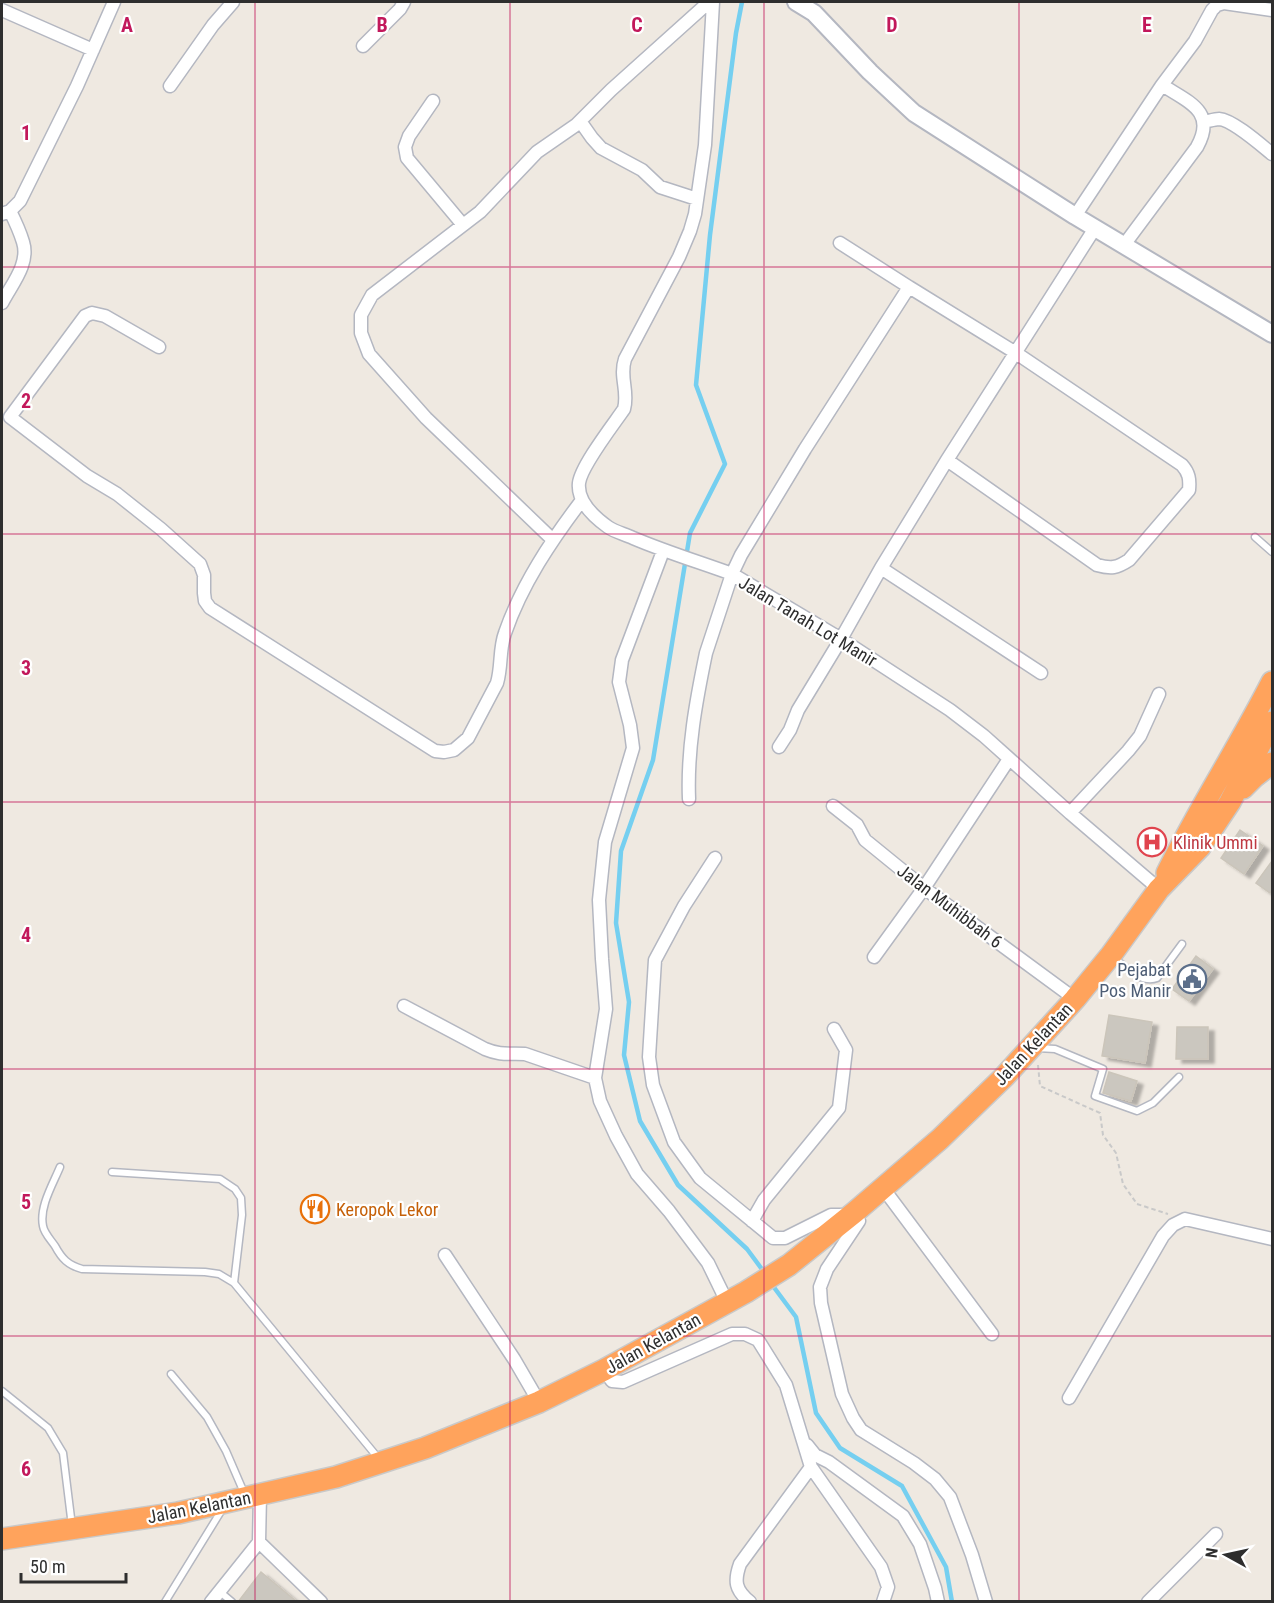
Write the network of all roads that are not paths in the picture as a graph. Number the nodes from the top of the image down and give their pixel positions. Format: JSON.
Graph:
{"nodes":[{"id":1,"x":114,"y":2,"type":"edge"},
{"id":2,"x":233,"y":2,"type":"edge"},
{"id":3,"x":405,"y":2,"type":"edge"},
{"id":4,"x":711,"y":2,"type":"edge"},
{"id":5,"x":796,"y":2,"type":"edge"},
{"id":6,"x":2,"y":10,"type":"edge"},
{"id":7,"x":1272,"y":10,"type":"edge"},
{"id":8,"x":363,"y":46,"type":"dead end"},
{"id":9,"x":93,"y":50,"type":"junction"},
{"id":10,"x":171,"y":86,"type":"dead end"},
{"id":11,"x":1162,"y":86,"type":"junction"},
{"id":12,"x":433,"y":101,"type":"dead end"},
{"id":13,"x":580,"y":121,"type":"junction"},
{"id":14,"x":1204,"y":122,"type":"junction"},
{"id":15,"x":1272,"y":154,"type":"edge"},
{"id":16,"x":697,"y":199,"type":"junction"},
{"id":17,"x":6,"y":213,"type":"edge"},
{"id":18,"x":1075,"y":216,"type":"junction"},
{"id":19,"x":463,"y":225,"type":"junction"},
{"id":20,"x":1095,"y":228,"type":"junction"},
{"id":21,"x":840,"y":243,"type":"dead end"},
{"id":22,"x":1124,"y":245,"type":"junction"},
{"id":23,"x":909,"y":288,"type":"junction"},
{"id":24,"x":2,"y":303,"type":"edge"},
{"id":25,"x":1272,"y":334,"type":"edge"},
{"id":26,"x":159,"y":347,"type":"dead end"},
{"id":27,"x":1016,"y":353,"type":"junction"},
{"id":28,"x":6,"y":419,"type":"edge"},
{"id":29,"x":947,"y":460,"type":"junction"},
{"id":30,"x":585,"y":504,"type":"junction"},
{"id":31,"x":1256,"y":537,"type":"dead end"},
{"id":32,"x":553,"y":540,"type":"junction"},
{"id":33,"x":1272,"y":552,"type":"edge"},
{"id":34,"x":668,"y":553,"type":"junction"},
{"id":35,"x":881,"y":568,"type":"junction"},
{"id":36,"x":732,"y":574,"type":"junction"},
{"id":37,"x":841,"y":639,"type":"junction"},
{"id":38,"x":1041,"y":674,"type":"dead end"},
{"id":39,"x":1272,"y":682,"type":"edge"},
{"id":40,"x":1159,"y":694,"type":"dead end"},
{"id":41,"x":1265,"y":729,"type":"edge"},
{"id":42,"x":779,"y":747,"type":"dead end"},
{"id":43,"x":1009,"y":759,"type":"junction"},
{"id":44,"x":1272,"y":763,"type":"edge"},
{"id":45,"x":689,"y":799,"type":"dead end"},
{"id":46,"x":1230,"y":802,"type":"junction"},
{"id":47,"x":833,"y":806,"type":"dead end"},
{"id":48,"x":1070,"y":813,"type":"junction"},
{"id":49,"x":715,"y":858,"type":"dead end"},
{"id":50,"x":924,"y":888,"type":"junction"},
{"id":51,"x":1159,"y":889,"type":"junction"},
{"id":52,"x":1182,"y":944,"type":"dead end"},
{"id":53,"x":1111,"y":955,"type":"junction"},
{"id":54,"x":874,"y":957,"type":"dead end"},
{"id":55,"x":1075,"y":999,"type":"junction"},
{"id":56,"x":404,"y":1006,"type":"dead end"},
{"id":57,"x":834,"y":1029,"type":"dead end"},
{"id":58,"x":1031,"y":1047,"type":"junction"},
{"id":59,"x":1179,"y":1077,"type":"dead end"},
{"id":60,"x":595,"y":1078,"type":"junction"},
{"id":61,"x":60,"y":1167,"type":"dead end"},
{"id":62,"x":112,"y":1172,"type":"dead end"},
{"id":63,"x":883,"y":1188,"type":"junction"},
{"id":64,"x":853,"y":1213,"type":"junction"},
{"id":65,"x":752,"y":1221,"type":"junction"},
{"id":66,"x":1272,"y":1239,"type":"edge"},
{"id":67,"x":445,"y":1255,"type":"dead end"},
{"id":68,"x":234,"y":1283,"type":"junction"},
{"id":69,"x":736,"y":1297,"type":"junction"},
{"id":70,"x":992,"y":1334,"type":"dead end"},
{"id":71,"x":604,"y":1370,"type":"junction"},
{"id":72,"x":171,"y":1374,"type":"dead end"},
{"id":73,"x":2,"y":1391,"type":"edge"},
{"id":74,"x":1070,"y":1398,"type":"dead end"},
{"id":75,"x":539,"y":1402,"type":"junction"},
{"id":76,"x":804,"y":1442,"type":"junction"},
{"id":77,"x":381,"y":1462,"type":"junction"},
{"id":78,"x":811,"y":1467,"type":"junction"},
{"id":79,"x":244,"y":1499,"type":"junction"},
{"id":80,"x":72,"y":1530,"type":"junction"},
{"id":81,"x":1216,"y":1534,"type":"dead end"},
{"id":82,"x":2,"y":1539,"type":"edge"},
{"id":83,"x":260,"y":1542,"type":"junction"},
{"id":84,"x":219,"y":1591,"type":"junction"},
{"id":85,"x":318,"y":1601,"type":"edge"},
{"id":86,"x":165,"y":1602,"type":"edge"},
{"id":87,"x":211,"y":1602,"type":"edge"},
{"id":88,"x":232,"y":1602,"type":"edge"},
{"id":89,"x":750,"y":1602,"type":"edge"},
{"id":90,"x":883,"y":1602,"type":"edge"},
{"id":91,"x":938,"y":1602,"type":"edge"},
{"id":92,"x":986,"y":1602,"type":"edge"},
{"id":93,"x":1148,"y":1602,"type":"edge"}],
"edges":[{"from":1,"to":9,"type":"street"},
{"from":2,"to":10,"type":"street"},
{"from":3,"to":8,"type":"street"},
{"from":4,"to":13,"type":"street"},
{"from":4,"to":16,"type":"street"},
{"from":5,"to":18,"type":"street"},
{"from":6,"to":9,"type":"street"},
{"from":7,"to":11,"type":"street"},
{"from":9,"to":17,"type":"street"},
{"from":11,"to":14,"type":"street"},
{"from":11,"to":18,"type":"street"},
{"from":12,"to":19,"type":"street"},
{"from":13,"to":16,"type":"street"},
{"from":13,"to":19,"type":"street"},
{"from":14,"to":15,"type":"street"},
{"from":14,"to":22,"type":"street"},
{"from":16,"to":30,"type":"street"},
{"from":17,"to":24,"type":"street"},
{"from":18,"to":20,"type":"street"},
{"from":19,"to":32,"type":"street"},
{"from":20,"to":22,"type":"street"},
{"from":20,"to":27,"type":"street"},
{"from":21,"to":23,"type":"street"},
{"from":22,"to":25,"type":"street"},
{"from":23,"to":27,"type":"street"},
{"from":23,"to":36,"type":"street","name":"Jalan Tanah Lot Manir"},
{"from":26,"to":28,"type":"street"},
{"from":27,"to":29,"type":"street"},
{"from":27,"to":29,"type":"street"},
{"from":28,"to":32,"type":"street"},
{"from":29,"to":35,"type":"street"},
{"from":30,"to":32,"type":"street"},
{"from":30,"to":34,"type":"street"},
{"from":31,"to":33,"type":"lane"},
{"from":34,"to":36,"type":"street"},
{"from":34,"to":60,"type":"street"},
{"from":35,"to":37,"type":"street"},
{"from":35,"to":38,"type":"street"},
{"from":36,"to":37,"type":"street","name":"Jalan Tanah Lot Manir"},
{"from":36,"to":45,"type":"street"},
{"from":37,"to":42,"type":"street"},
{"from":37,"to":43,"type":"street","name":"Jalan Tanah Lot Manir"},
{"from":39,"to":41,"type":"highway","name":"Jalan Kelantan"},
{"from":40,"to":48,"type":"street"},
{"from":41,"to":46,"type":"highway","name":"Jalan Kelantan"},
{"from":41,"to":51,"type":"highway","name":"Jalan Kelantan"},
{"from":43,"to":48,"type":"street","name":"Jalan Tanah Lot Manir"},
{"from":43,"to":50,"type":"street"},
{"from":44,"to":46,"type":"highway"},
{"from":46,"to":51,"type":"highway","name":"Jalan Kelantan"},
{"from":47,"to":50,"type":"street","name":"Jalan Muhibbah 6"},
{"from":48,"to":51,"type":"street","name":"Jalan Tanah Lot Manir"},
{"from":49,"to":65,"type":"street"},
{"from":50,"to":54,"type":"street"},
{"from":50,"to":55,"type":"street","name":"Jalan Muhibbah 6"},
{"from":51,"to":53,"type":"highway","name":"Jalan Kelantan"},
{"from":52,"to":53,"type":"lane"},
{"from":53,"to":55,"type":"highway","name":"Jalan Kelantan"},
{"from":55,"to":58,"type":"highway","name":"Jalan Kelantan"},
{"from":56,"to":60,"type":"street"},
{"from":57,"to":65,"type":"street"},
{"from":58,"to":59,"type":"lane"},
{"from":58,"to":63,"type":"highway","name":"Jalan Kelantan"},
{"from":60,"to":69,"type":"street"},
{"from":61,"to":68,"type":"lane"},
{"from":62,"to":68,"type":"lane"},
{"from":63,"to":64,"type":"highway","name":"Jalan Kelantan"},
{"from":63,"to":70,"type":"street"},
{"from":64,"to":65,"type":"street"},
{"from":64,"to":69,"type":"highway","name":"Jalan Kelantan"},
{"from":64,"to":92,"type":"street"},
{"from":66,"to":74,"type":"street"},
{"from":67,"to":75,"type":"street"},
{"from":68,"to":77,"type":"lane"},
{"from":69,"to":71,"type":"highway","name":"Jalan Kelantan"},
{"from":71,"to":75,"type":"highway","name":"Jalan Kelantan"},
{"from":71,"to":76,"type":"street"},
{"from":72,"to":79,"type":"lane"},
{"from":73,"to":80,"type":"lane"},
{"from":75,"to":77,"type":"highway","name":"Jalan Kelantan"},
{"from":76,"to":78,"type":"street"},
{"from":76,"to":91,"type":"street"},
{"from":77,"to":79,"type":"highway","name":"Jalan Kelantan"},
{"from":78,"to":89,"type":"street"},
{"from":78,"to":90,"type":"street"},
{"from":79,"to":80,"type":"highway","name":"Jalan Kelantan"},
{"from":79,"to":83,"type":"street"},
{"from":79,"to":86,"type":"lane"},
{"from":80,"to":82,"type":"highway","name":"Jalan Kelantan"},
{"from":81,"to":93,"type":"street"},
{"from":83,"to":84,"type":"street"},
{"from":83,"to":85,"type":"street"},
{"from":84,"to":87,"type":"street"},
{"from":84,"to":88,"type":"lane"}]}
